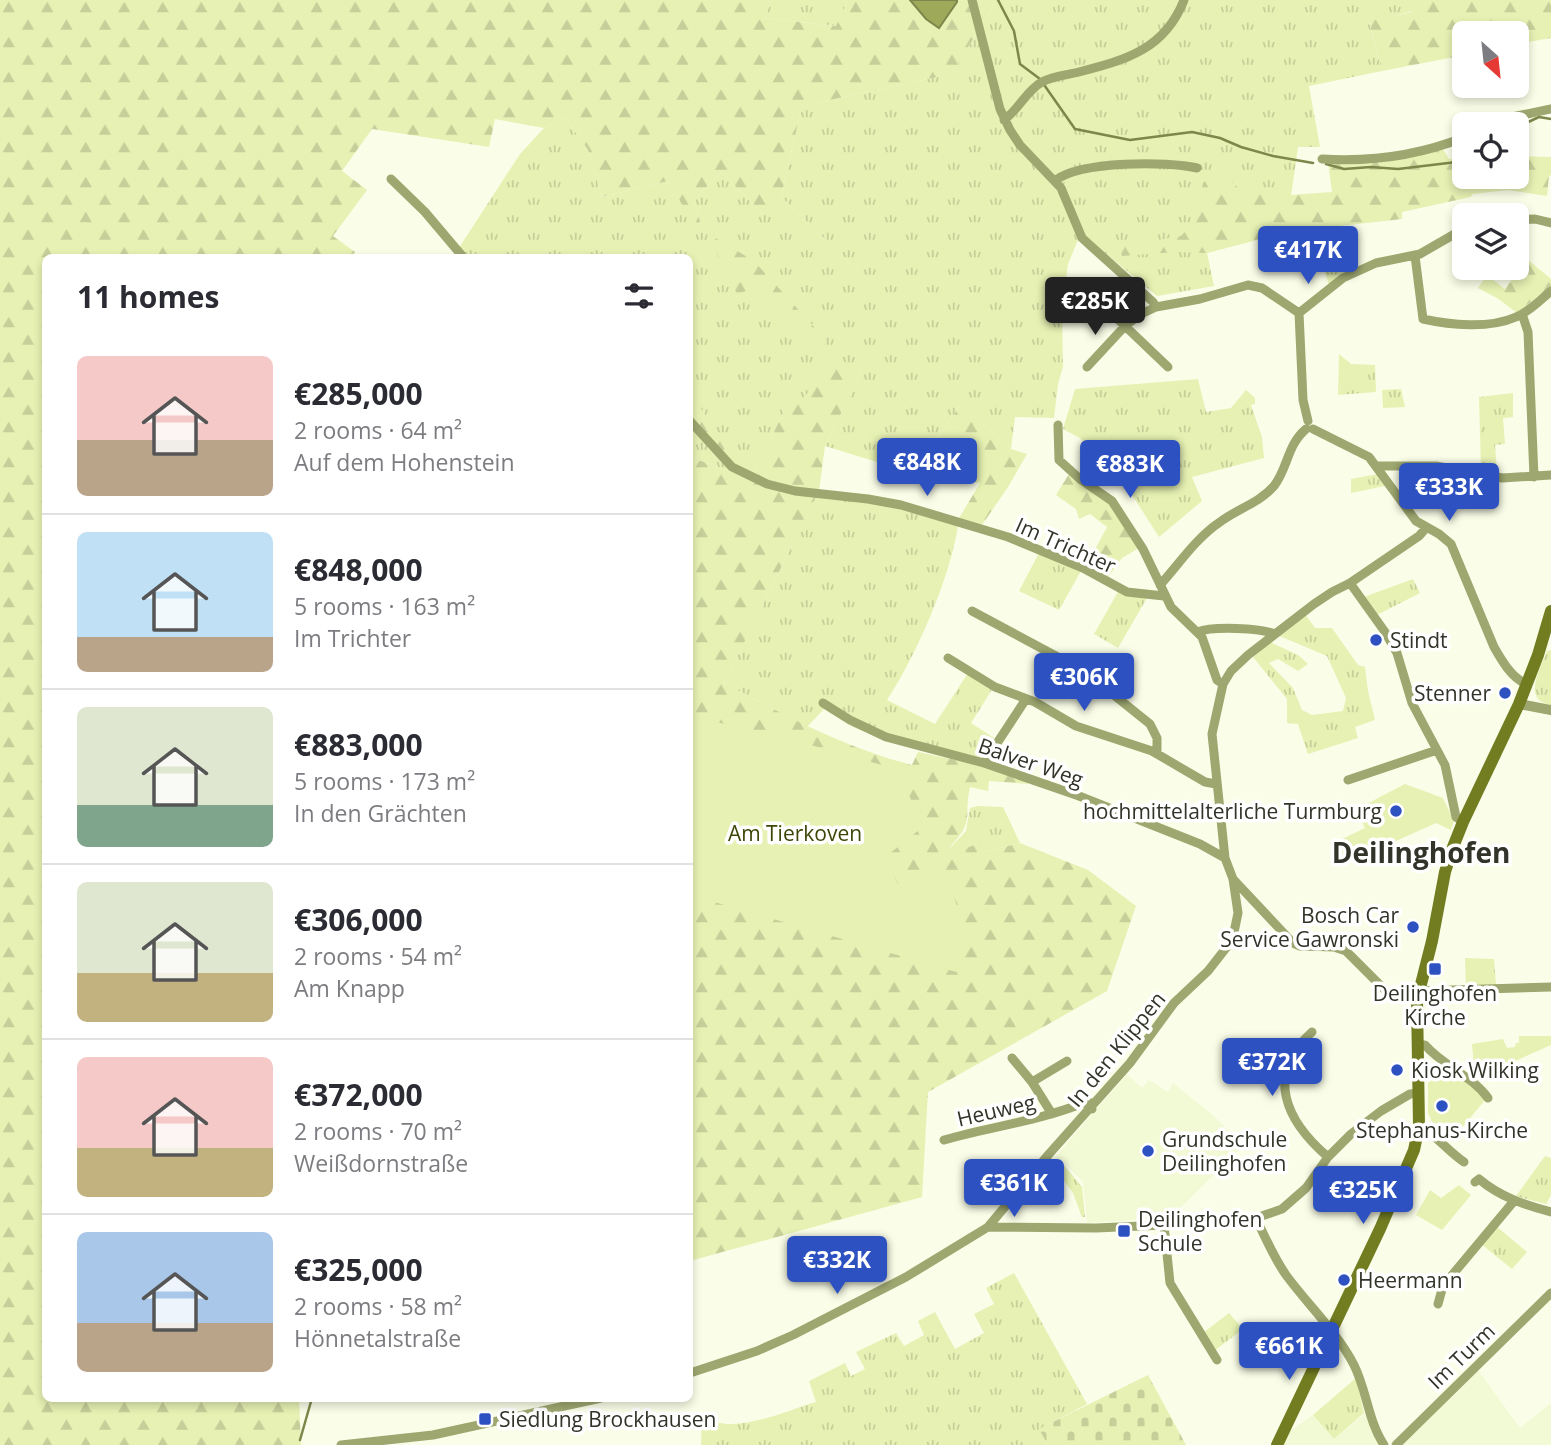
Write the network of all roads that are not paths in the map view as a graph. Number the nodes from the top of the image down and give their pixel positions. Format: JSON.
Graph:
{"nodes":[{"id":1,"x":1184,"y":0,"type":"edge"},
{"id":2,"x":971,"y":1,"type":"edge"},
{"id":3,"x":1551,"y":109,"type":"edge"},
{"id":4,"x":1529,"y":114,"type":"edge"},
{"id":5,"x":1004,"y":120,"type":"junction"},
{"id":6,"x":1452,"y":141,"type":"edge"},
{"id":7,"x":1322,"y":159,"type":"dead end"},
{"id":8,"x":1197,"y":168,"type":"dead end"},
{"id":9,"x":391,"y":179,"type":"dead end"},
{"id":10,"x":1056,"y":180,"type":"junction"},
{"id":11,"x":1529,"y":219,"type":"edge"},
{"id":12,"x":1551,"y":223,"type":"edge"},
{"id":13,"x":1452,"y":235,"type":"edge"},
{"id":14,"x":460,"y":254,"type":"edge"},
{"id":15,"x":1415,"y":256,"type":"junction"},
{"id":16,"x":1083,"y":287,"type":"dead end"},
{"id":17,"x":1551,"y":291,"type":"edge"},
{"id":18,"x":1156,"y":307,"type":"junction"},
{"id":19,"x":1299,"y":313,"type":"junction"},
{"id":20,"x":1522,"y":314,"type":"junction"},
{"id":21,"x":1125,"y":326,"type":"junction"},
{"id":22,"x":1087,"y":367,"type":"dead end"},
{"id":23,"x":1168,"y":367,"type":"dead end"},
{"id":24,"x":693,"y":424,"type":"edge"},
{"id":25,"x":1058,"y":425,"type":"dead end"},
{"id":26,"x":1309,"y":426,"type":"junction"},
{"id":27,"x":1377,"y":466,"type":"junction"},
{"id":28,"x":1551,"y":475,"type":"edge"},
{"id":29,"x":1534,"y":477,"type":"junction"},
{"id":30,"x":1426,"y":528,"type":"junction"},
{"id":31,"x":1350,"y":583,"type":"junction"},
{"id":32,"x":1160,"y":585,"type":"junction"},
{"id":33,"x":1164,"y":596,"type":"junction"},
{"id":34,"x":972,"y":611,"type":"dead end"},
{"id":35,"x":1551,"y":611,"type":"edge"},
{"id":36,"x":1198,"y":632,"type":"junction"},
{"id":37,"x":1275,"y":634,"type":"junction"},
{"id":38,"x":948,"y":658,"type":"dead end"},
{"id":39,"x":1223,"y":684,"type":"junction"},
{"id":40,"x":1526,"y":684,"type":"junction"},
{"id":41,"x":1026,"y":699,"type":"junction"},
{"id":42,"x":823,"y":703,"type":"dead end"},
{"id":43,"x":1519,"y":704,"type":"junction"},
{"id":44,"x":1551,"y":710,"type":"edge"},
{"id":45,"x":1437,"y":750,"type":"junction"},
{"id":46,"x":1157,"y":753,"type":"junction"},
{"id":47,"x":984,"y":763,"type":"junction"},
{"id":48,"x":1348,"y":780,"type":"dead end"},
{"id":49,"x":1216,"y":784,"type":"junction"},
{"id":50,"x":1463,"y":822,"type":"junction"},
{"id":51,"x":1225,"y":858,"type":"junction"},
{"id":52,"x":1233,"y":879,"type":"junction"},
{"id":53,"x":1551,"y":988,"type":"edge"},
{"id":54,"x":1418,"y":996,"type":"junction"},
{"id":55,"x":1312,"y":1032,"type":"dead end"},
{"id":56,"x":1418,"y":1045,"type":"junction"},
{"id":57,"x":1012,"y":1058,"type":"dead end"},
{"id":58,"x":1067,"y":1061,"type":"dead end"},
{"id":59,"x":1032,"y":1082,"type":"junction"},
{"id":60,"x":1419,"y":1093,"type":"junction"},
{"id":61,"x":1488,"y":1098,"type":"dead end"},
{"id":62,"x":1092,"y":1109,"type":"junction"},
{"id":63,"x":1052,"y":1114,"type":"junction"},
{"id":64,"x":1419,"y":1126,"type":"junction"},
{"id":65,"x":944,"y":1140,"type":"dead end"},
{"id":66,"x":1328,"y":1157,"type":"junction"},
{"id":67,"x":1464,"y":1162,"type":"dead end"},
{"id":68,"x":1475,"y":1182,"type":"dead end"},
{"id":69,"x":1514,"y":1201,"type":"junction"},
{"id":70,"x":1551,"y":1212,"type":"edge"},
{"id":71,"x":1256,"y":1218,"type":"junction"},
{"id":72,"x":1164,"y":1225,"type":"junction"},
{"id":73,"x":988,"y":1227,"type":"junction"},
{"id":74,"x":1551,"y":1293,"type":"edge"},
{"id":75,"x":1438,"y":1304,"type":"dead end"},
{"id":76,"x":1331,"y":1333,"type":"junction"},
{"id":77,"x":1217,"y":1360,"type":"dead end"},
{"id":78,"x":693,"y":1372,"type":"edge"},
{"id":79,"x":583,"y":1402,"type":"edge"},
{"id":80,"x":341,"y":1445,"type":"edge"},
{"id":81,"x":1277,"y":1445,"type":"edge"},
{"id":82,"x":1384,"y":1445,"type":"edge"},
{"id":83,"x":1396,"y":1445,"type":"edge"}],
"edges":[{"from":1,"to":5,"type":"street"},
{"from":2,"to":5,"type":"street"},
{"from":3,"to":4,"type":"street"},
{"from":5,"to":10,"type":"street"},
{"from":6,"to":7,"type":"street"},
{"from":8,"to":10,"type":"street"},
{"from":9,"to":14,"type":"street"},
{"from":10,"to":18,"type":"street"},
{"from":11,"to":12,"type":"street"},
{"from":13,"to":15,"type":"street"},
{"from":15,"to":19,"type":"street"},
{"from":15,"to":20,"type":"street"},
{"from":16,"to":21,"type":"street"},
{"from":17,"to":20,"type":"street"},
{"from":18,"to":19,"type":"street"},
{"from":18,"to":21,"type":"street"},
{"from":19,"to":26,"type":"street"},
{"from":20,"to":29,"type":"street"},
{"from":21,"to":22,"type":"street"},
{"from":21,"to":23,"type":"street"},
{"from":24,"to":33,"type":"street","name":"Im Trichter"},
{"from":25,"to":32,"type":"street"},
{"from":26,"to":27,"type":"street"},
{"from":26,"to":32,"type":"street"},
{"from":27,"to":29,"type":"street"},
{"from":27,"to":30,"type":"street"},
{"from":28,"to":29,"type":"street"},
{"from":30,"to":31,"type":"street"},
{"from":30,"to":40,"type":"street"},
{"from":31,"to":37,"type":"street"},
{"from":31,"to":45,"type":"street"},
{"from":32,"to":33,"type":"street"},
{"from":33,"to":36,"type":"street"},
{"from":34,"to":46,"type":"street"},
{"from":35,"to":40,"type":"main road"},
{"from":36,"to":37,"type":"street"},
{"from":36,"to":39,"type":"street"},
{"from":37,"to":39,"type":"street"},
{"from":38,"to":41,"type":"street"},
{"from":39,"to":49,"type":"street"},
{"from":40,"to":43,"type":"main road"},
{"from":41,"to":46,"type":"street"},
{"from":41,"to":47,"type":"street"},
{"from":42,"to":47,"type":"street","name":"Balver Weg"},
{"from":43,"to":44,"type":"street"},
{"from":43,"to":50,"type":"main road"},
{"from":45,"to":48,"type":"street"},
{"from":45,"to":50,"type":"street"},
{"from":46,"to":49,"type":"street"},
{"from":47,"to":51,"type":"street","name":"Balver Weg"},
{"from":49,"to":51,"type":"street"},
{"from":50,"to":54,"type":"main road"},
{"from":51,"to":52,"type":"street"},
{"from":52,"to":54,"type":"street"},
{"from":52,"to":62,"type":"street","name":"In den Klippen"},
{"from":53,"to":54,"type":"street"},
{"from":54,"to":56,"type":"main road"},
{"from":55,"to":66,"type":"street"},
{"from":56,"to":60,"type":"main road"},
{"from":56,"to":61,"type":"street"},
{"from":57,"to":59,"type":"street"},
{"from":58,"to":59,"type":"street"},
{"from":59,"to":63,"type":"street"},
{"from":60,"to":64,"type":"main road"},
{"from":60,"to":66,"type":"street"},
{"from":62,"to":63,"type":"street","name":"Heuweg"},
{"from":62,"to":73,"type":"street","name":"In den Klippen"},
{"from":63,"to":65,"type":"street","name":"Heuweg"},
{"from":64,"to":67,"type":"street"},
{"from":64,"to":76,"type":"main road"},
{"from":66,"to":71,"type":"street"},
{"from":68,"to":69,"type":"street"},
{"from":69,"to":70,"type":"street"},
{"from":69,"to":75,"type":"street"},
{"from":71,"to":72,"type":"street"},
{"from":71,"to":76,"type":"street"},
{"from":72,"to":73,"type":"street"},
{"from":72,"to":77,"type":"street"},
{"from":73,"to":78,"type":"street"},
{"from":74,"to":83,"type":"street","name":"Im Turm"},
{"from":76,"to":81,"type":"main road"},
{"from":76,"to":82,"type":"street"},
{"from":79,"to":80,"type":"street"}]}
